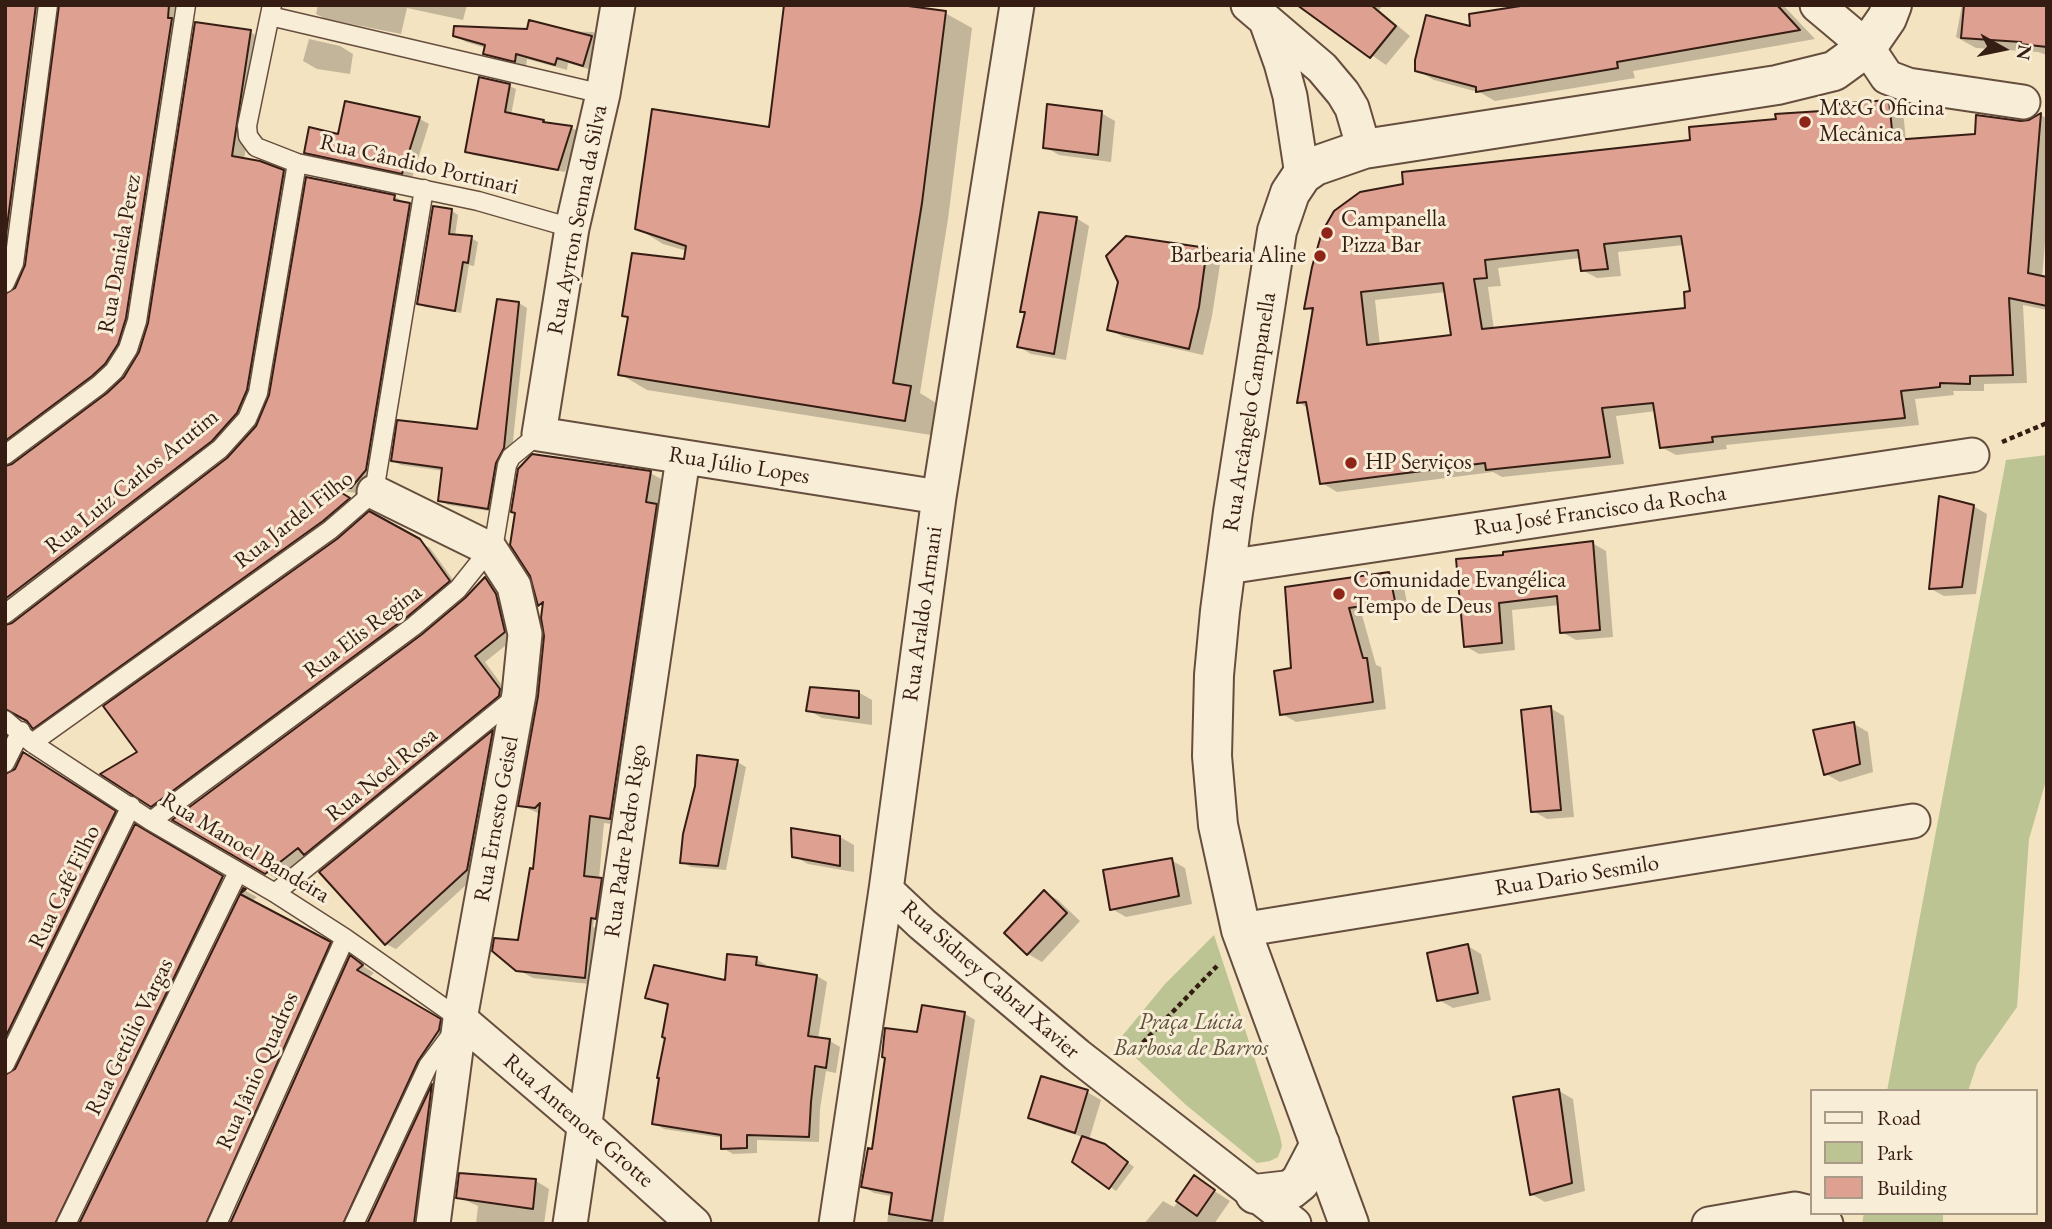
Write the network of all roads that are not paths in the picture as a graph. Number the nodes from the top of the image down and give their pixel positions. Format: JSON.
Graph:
{"nodes":[{"id":1,"x":48,"y":5,"type":"edge"},
{"id":2,"x":186,"y":5,"type":"edge"},
{"id":3,"x":618,"y":5,"type":"edge"},
{"id":4,"x":1017,"y":5,"type":"edge"},
{"id":5,"x":1817,"y":5,"type":"edge"},
{"id":6,"x":1892,"y":5,"type":"edge"},
{"id":7,"x":271,"y":11,"type":"edge"},
{"id":8,"x":1257,"y":13,"type":"edge"},
{"id":9,"x":1867,"y":47,"type":"junction"},
{"id":10,"x":603,"y":94,"type":"junction"},
{"id":11,"x":2023,"y":102,"type":"dead end"},
{"id":12,"x":1364,"y":149,"type":"junction"},
{"id":13,"x":297,"y":163,"type":"junction"},
{"id":14,"x":1302,"y":175,"type":"junction"},
{"id":15,"x":424,"y":189,"type":"junction"},
{"id":16,"x":572,"y":228,"type":"junction"},
{"id":17,"x":5,"y":283,"type":"edge"},
{"id":18,"x":539,"y":434,"type":"junction"},
{"id":19,"x":5,"y":455,"type":"edge"},
{"id":20,"x":1972,"y":455,"type":"road end"},
{"id":21,"x":683,"y":458,"type":"junction"},
{"id":22,"x":374,"y":492,"type":"junction"},
{"id":23,"x":939,"y":497,"type":"junction"},
{"id":24,"x":490,"y":550,"type":"junction"},
{"id":25,"x":1227,"y":566,"type":"junction"},
{"id":26,"x":5,"y":614,"type":"edge"},
{"id":27,"x":519,"y":694,"type":"junction"},
{"id":28,"x":5,"y":720,"type":"edge"},
{"id":29,"x":26,"y":737,"type":"junction"},
{"id":30,"x":5,"y":763,"type":"edge"},
{"id":31,"x":131,"y":806,"type":"junction"},
{"id":32,"x":151,"y":821,"type":"junction"},
{"id":33,"x":1913,"y":821,"type":"dead end"},
{"id":34,"x":237,"y":872,"type":"junction"},
{"id":35,"x":886,"y":890,"type":"junction"},
{"id":36,"x":275,"y":893,"type":"junction"},
{"id":37,"x":1243,"y":934,"type":"junction"},
{"id":38,"x":345,"y":938,"type":"junction"},
{"id":39,"x":460,"y":1021,"type":"junction"},
{"id":40,"x":5,"y":1064,"type":"edge"},
{"id":41,"x":583,"y":1124,"type":"junction"},
{"id":42,"x":1320,"y":1144,"type":"junction"},
{"id":43,"x":1255,"y":1194,"type":"junction"},
{"id":44,"x":1811,"y":1213,"type":"edge"},
{"id":45,"x":66,"y":1224,"type":"edge"},
{"id":46,"x":217,"y":1224,"type":"edge"},
{"id":47,"x":354,"y":1224,"type":"edge"},
{"id":48,"x":433,"y":1224,"type":"edge"},
{"id":49,"x":570,"y":1224,"type":"edge"},
{"id":50,"x":694,"y":1224,"type":"edge"},
{"id":51,"x":836,"y":1224,"type":"edge"},
{"id":52,"x":1294,"y":1224,"type":"edge"},
{"id":53,"x":1349,"y":1224,"type":"edge"},
{"id":54,"x":1709,"y":1224,"type":"edge"}],
"edges":[{"from":1,"to":17,"type":"lane"},
{"from":2,"to":19,"type":"lane","name":"Rua Daniela Perez"},
{"from":3,"to":10,"type":"street","name":"Rua Ayrton Senna da Silva"},
{"from":4,"to":23,"type":"street","name":"Rua Araldo Armani"},
{"from":5,"to":9,"type":"street"},
{"from":6,"to":9,"type":"street"},
{"from":7,"to":10,"type":"lane"},
{"from":7,"to":13,"type":"lane","name":"Rua Cândido Portinari"},
{"from":8,"to":12,"type":"street"},
{"from":8,"to":14,"type":"street"},
{"from":9,"to":11,"type":"street"},
{"from":9,"to":12,"type":"street"},
{"from":10,"to":16,"type":"street","name":"Rua Ayrton Senna da Silva"},
{"from":12,"to":14,"type":"street"},
{"from":13,"to":15,"type":"lane","name":"Rua Cândido Portinari"},
{"from":13,"to":26,"type":"lane","name":"Rua Luiz Carlos Arutim"},
{"from":14,"to":25,"type":"street","name":"Rua Arcângelo Campanella"},
{"from":15,"to":16,"type":"lane","name":"Rua Cândido Portinari"},
{"from":15,"to":22,"type":"lane","name":"Rua Jardel Filho"},
{"from":16,"to":18,"type":"street","name":"Rua Ayrton Senna da Silva"},
{"from":18,"to":21,"type":"street","name":"Rua Júlio Lopes"},
{"from":18,"to":24,"type":"lane","name":"Rua Elis Regina"},
{"from":20,"to":25,"type":"street","name":"Rua José Francisco da Rocha"},
{"from":21,"to":23,"type":"street","name":"Rua Júlio Lopes"},
{"from":21,"to":41,"type":"street","name":"Rua Padre Pedro Rigo"},
{"from":22,"to":24,"type":"street","name":"Rua Ernesto Geisel"},
{"from":22,"to":29,"type":"lane","name":"Rua Jardel Filho"},
{"from":23,"to":35,"type":"street","name":"Rua Araldo Armani"},
{"from":24,"to":27,"type":"street","name":"Rua Ernesto Geisel"},
{"from":24,"to":32,"type":"lane","name":"Rua Elis Regina"},
{"from":25,"to":37,"type":"street","name":"Rua Arcângelo Campanella"},
{"from":27,"to":36,"type":"lane","name":"Rua Noel Rosa"},
{"from":27,"to":39,"type":"street","name":"Rua Ernesto Geisel"},
{"from":28,"to":29,"type":"lane","name":"Rua Manoel Bandeira"},
{"from":29,"to":30,"type":"lane"},
{"from":29,"to":31,"type":"lane","name":"Rua Manoel Bandeira"},
{"from":31,"to":32,"type":"lane","name":"Rua Manoel Bandeira"},
{"from":31,"to":40,"type":"lane","name":"Rua Café Filho"},
{"from":32,"to":34,"type":"lane","name":"Rua Manoel Bandeira"},
{"from":33,"to":37,"type":"street","name":"Rua Dario Sesmilo"},
{"from":34,"to":36,"type":"lane","name":"Rua Manoel Bandeira"},
{"from":34,"to":45,"type":"lane","name":"Rua Getúlio Vargas"},
{"from":35,"to":43,"type":"street","name":"Rua Sidney Cabral Xavier"},
{"from":35,"to":51,"type":"street","name":"Rua Araldo Armani"},
{"from":36,"to":38,"type":"lane","name":"Rua Manoel Bandeira"},
{"from":37,"to":42,"type":"street","name":"Rua Arcângelo Campanella"},
{"from":38,"to":39,"type":"lane","name":"Rua Manoel Bandeira"},
{"from":38,"to":46,"type":"lane","name":"Rua Jânio Quadros"},
{"from":39,"to":41,"type":"street","name":"Rua Antenore Grotte"},
{"from":39,"to":47,"type":"lane"},
{"from":39,"to":48,"type":"street","name":"Rua Ernesto Geisel"},
{"from":41,"to":49,"type":"street","name":"Rua Padre Pedro Rigo"},
{"from":41,"to":50,"type":"street","name":"Rua Antenore Grotte"},
{"from":42,"to":43,"type":"street"},
{"from":42,"to":53,"type":"street","name":"Rua Arcângelo Campanella"},
{"from":43,"to":52,"type":"street","name":"Rua Sidney Cabral Xavier"},
{"from":44,"to":54,"type":"street"}]}
